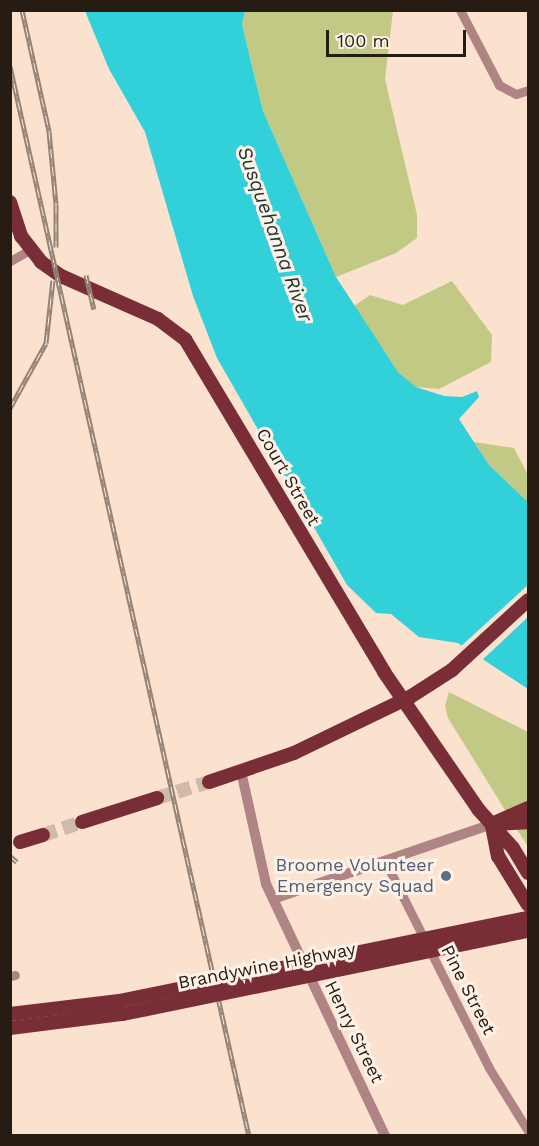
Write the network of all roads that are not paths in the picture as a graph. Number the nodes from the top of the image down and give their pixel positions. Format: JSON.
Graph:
{"nodes":[{"id":1,"x":460,"y":10,"type":"edge"},
{"id":2,"x":528,"y":90,"type":"edge"},
{"id":3,"x":10,"y":202,"type":"edge"},
{"id":4,"x":30,"y":250,"type":"junction"},
{"id":5,"x":10,"y":261,"type":"edge"},
{"id":6,"x":528,"y":600,"type":"edge"},
{"id":7,"x":404,"y":700,"type":"junction"},
{"id":8,"x":241,"y":771,"type":"junction"},
{"id":9,"x":209,"y":782,"type":"tunnel mouth"},
{"id":10,"x":157,"y":798,"type":"tunnel mouth"},
{"id":11,"x":528,"y":808,"type":"edge"},
{"id":12,"x":82,"y":822,"type":"tunnel mouth"},
{"id":13,"x":528,"y":822,"type":"edge"},
{"id":14,"x":492,"y":824,"type":"junction"},
{"id":15,"x":43,"y":835,"type":"tunnel mouth"},
{"id":16,"x":20,"y":842,"type":"dead end"},
{"id":17,"x":385,"y":861,"type":"junction"},
{"id":18,"x":528,"y":873,"type":"edge"},
{"id":19,"x":273,"y":899,"type":"junction"},
{"id":20,"x":528,"y":905,"type":"edge"},
{"id":21,"x":528,"y":918,"type":"edge"},
{"id":22,"x":528,"y":931,"type":"edge"},
{"id":23,"x":10,"y":1014,"type":"edge"},
{"id":24,"x":10,"y":1028,"type":"edge"},
{"id":25,"x":528,"y":1131,"type":"edge"},
{"id":26,"x":386,"y":1136,"type":"edge"}],
"edges":[{"from":1,"to":2,"type":"street"},
{"from":3,"to":4,"type":"main road","name":"Court Street"},
{"from":4,"to":5,"type":"street"},
{"from":4,"to":7,"type":"main road","name":"Court Street"},
{"from":6,"to":7,"type":"main road"},
{"from":7,"to":8,"type":"main road"},
{"from":7,"to":14,"type":"main road","name":"Court Street"},
{"from":8,"to":9,"type":"main road"},
{"from":8,"to":19,"type":"street","name":"Henry Street"},
{"from":10,"to":12,"type":"main road"},
{"from":11,"to":14,"type":"main road"},
{"from":13,"to":14,"type":"main road"},
{"from":14,"to":17,"type":"street"},
{"from":14,"to":18,"type":"main road","name":"Court Street"},
{"from":14,"to":20,"type":"main road","name":"Court Street"},
{"from":15,"to":16,"type":"main road"},
{"from":17,"to":19,"type":"street"},
{"from":17,"to":25,"type":"street","name":"Pine Street"},
{"from":19,"to":26,"type":"street","name":"Henry Street"},
{"from":21,"to":23,"type":"main road","name":"Brandywine Highway","bridge":true},
{"from":22,"to":24,"type":"main road","name":"Brandywine Highway","bridge":true}]}
